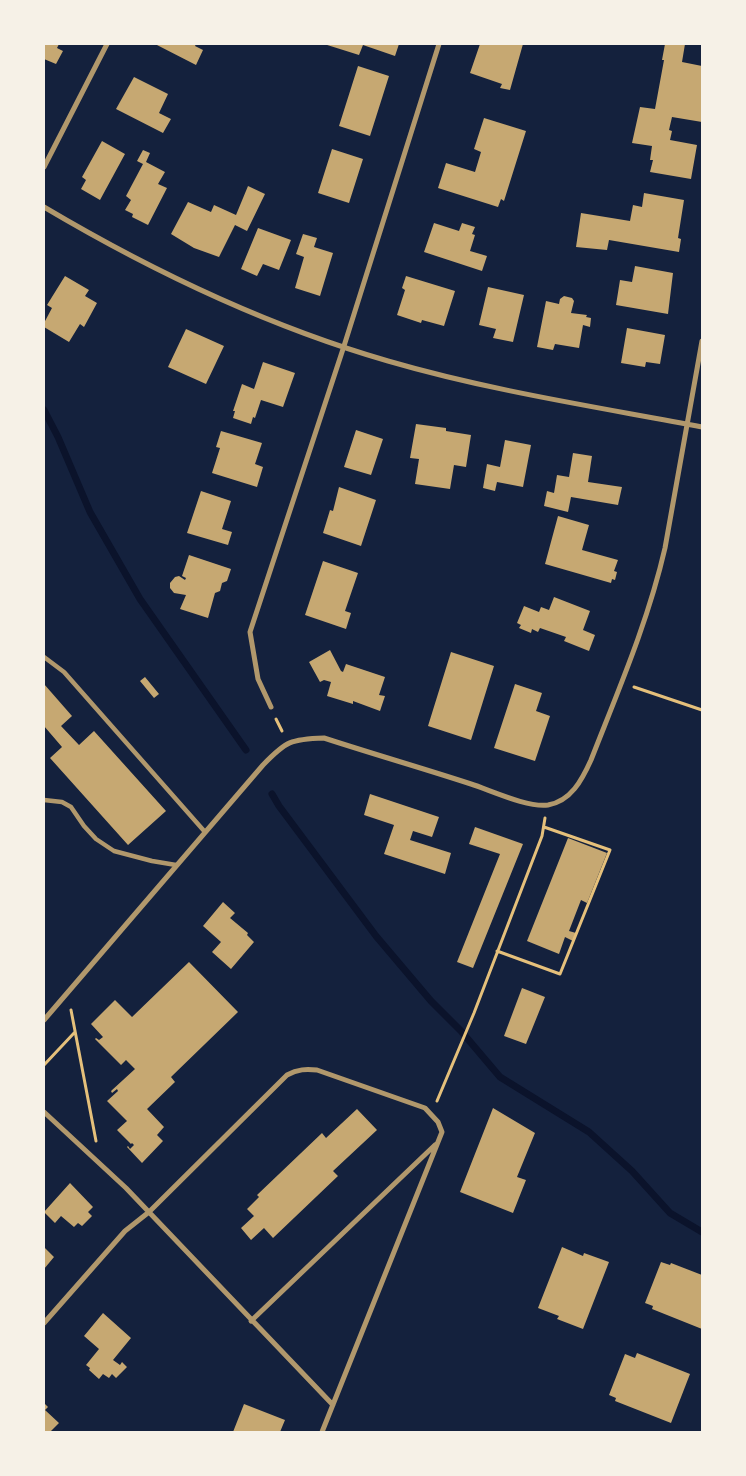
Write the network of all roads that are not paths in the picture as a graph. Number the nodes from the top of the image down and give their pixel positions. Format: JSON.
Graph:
{"nodes":[{"id":1,"x":107,"y":44,"type":"edge"},
{"id":2,"x":439,"y":44,"type":"edge"},
{"id":3,"x":44,"y":167,"type":"edge"},
{"id":4,"x":44,"y":207,"type":"edge"},
{"id":5,"x":702,"y":341,"type":"edge"},
{"id":6,"x":344,"y":346,"type":"junction"},
{"id":7,"x":688,"y":424,"type":"junction"},
{"id":8,"x":702,"y":427,"type":"edge"},
{"id":9,"x":44,"y":657,"type":"edge"},
{"id":10,"x":271,"y":707,"type":"road end"},
{"id":11,"x":44,"y":800,"type":"edge"},
{"id":12,"x":205,"y":832,"type":"junction"},
{"id":13,"x":176,"y":866,"type":"junction"},
{"id":14,"x":44,"y":1020,"type":"edge"},
{"id":15,"x":44,"y":1112,"type":"edge"},
{"id":16,"x":437,"y":1143,"type":"junction"},
{"id":17,"x":149,"y":1212,"type":"junction"},
{"id":18,"x":251,"y":1321,"type":"junction"},
{"id":19,"x":44,"y":1323,"type":"edge"},
{"id":20,"x":333,"y":1405,"type":"junction"},
{"id":21,"x":322,"y":1432,"type":"edge"}],
"edges":[{"from":1,"to":3,"type":"street"},
{"from":2,"to":6,"type":"street"},
{"from":4,"to":6,"type":"street"},
{"from":5,"to":7,"type":"street"},
{"from":6,"to":7,"type":"street"},
{"from":6,"to":10,"type":"street"},
{"from":7,"to":8,"type":"street"},
{"from":7,"to":12,"type":"street"},
{"from":9,"to":12,"type":"street"},
{"from":11,"to":13,"type":"street"},
{"from":12,"to":13,"type":"street"},
{"from":13,"to":14,"type":"street"},
{"from":15,"to":17,"type":"street"},
{"from":16,"to":17,"type":"street"},
{"from":16,"to":18,"type":"street"},
{"from":16,"to":20,"type":"street"},
{"from":17,"to":18,"type":"street"},
{"from":17,"to":19,"type":"street"},
{"from":18,"to":20,"type":"street"},
{"from":20,"to":21,"type":"street"}]}
